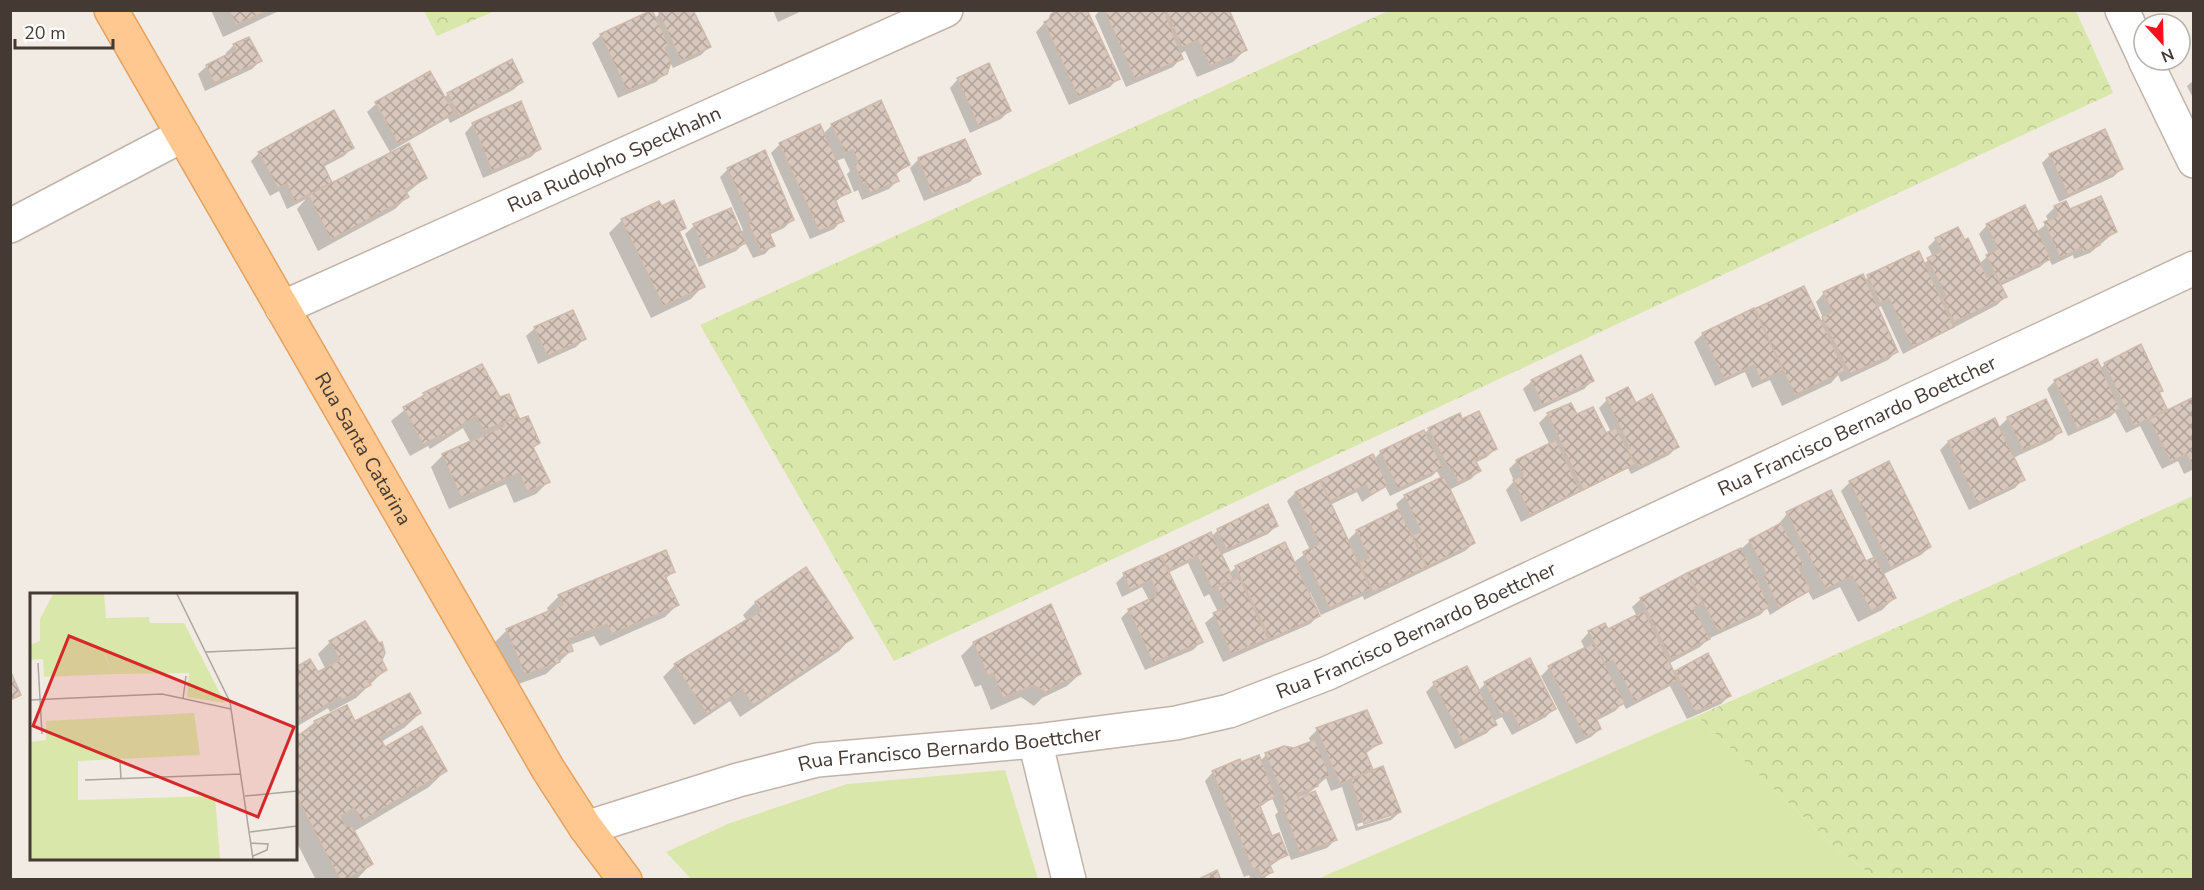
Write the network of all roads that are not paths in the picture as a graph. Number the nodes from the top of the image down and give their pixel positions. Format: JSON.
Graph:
{"nodes":[{"id":1,"x":111,"y":10,"type":"edge"},
{"id":2,"x":946,"y":10,"type":"edge"},
{"id":3,"x":2122,"y":10,"type":"edge"},
{"id":4,"x":2132,"y":31,"type":"edge"},
{"id":5,"x":2151,"y":72,"type":"edge"},
{"id":6,"x":183,"y":135,"type":"junction"},
{"id":7,"x":2193,"y":161,"type":"edge"},
{"id":8,"x":10,"y":226,"type":"edge"},
{"id":9,"x":2193,"y":268,"type":"edge"},
{"id":10,"x":282,"y":308,"type":"junction"},
{"id":11,"x":1035,"y":741,"type":"junction"},
{"id":12,"x":586,"y":828,"type":"junction"},
{"id":13,"x":625,"y":879,"type":"edge"},
{"id":14,"x":1069,"y":879,"type":"edge"}],
"edges":[{"from":1,"to":6,"type":"main road","name":"Rua Santa Catarina"},
{"from":2,"to":10,"type":"street","name":"Rua Rudolpho Speckhahn"},
{"from":3,"to":4,"type":"street"},
{"from":5,"to":7,"type":"street"},
{"from":6,"to":8,"type":"street"},
{"from":6,"to":10,"type":"main road","name":"Rua Santa Catarina"},
{"from":9,"to":11,"type":"street","name":"Rua Francisco Bernardo Boettcher"},
{"from":10,"to":12,"type":"main road","name":"Rua Santa Catarina"},
{"from":11,"to":12,"type":"street","name":"Rua Francisco Bernardo Boettcher"},
{"from":11,"to":14,"type":"street"},
{"from":12,"to":13,"type":"main road","name":"Rua Santa Catarina"}]}
